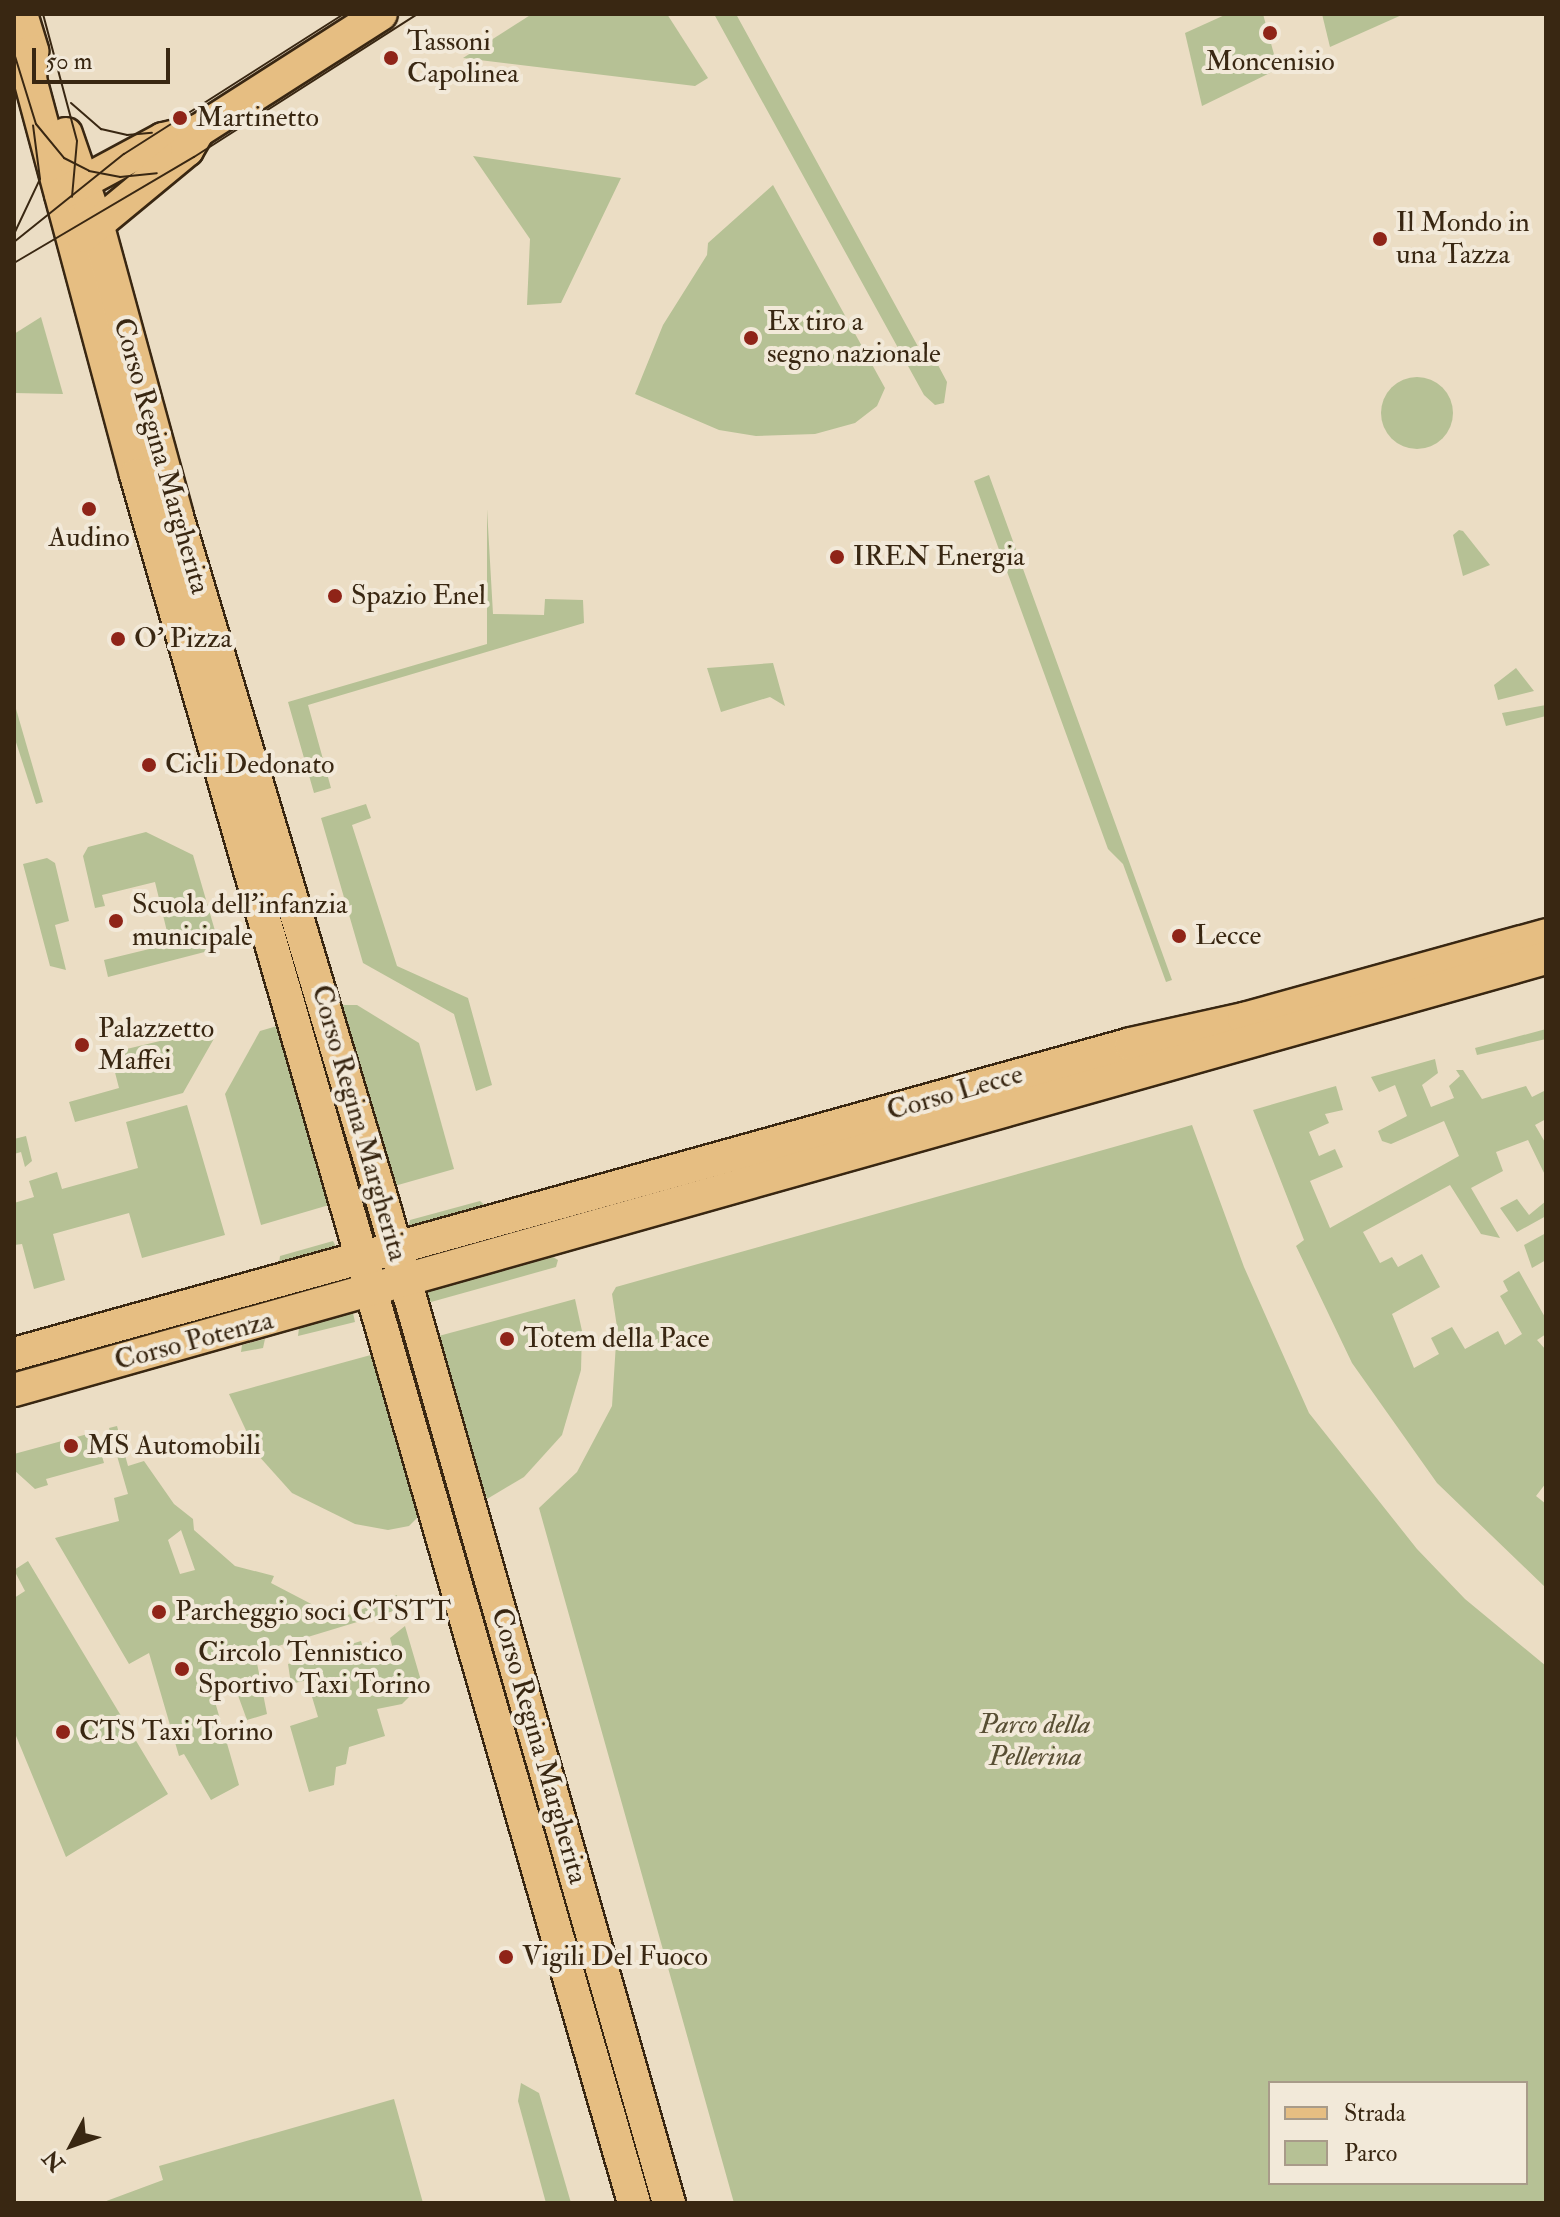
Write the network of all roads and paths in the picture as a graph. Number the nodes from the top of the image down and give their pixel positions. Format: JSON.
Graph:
{"nodes":[{"id":1,"x":21,"y":14,"type":"edge"},
{"id":2,"x":381,"y":14,"type":"edge"},
{"id":3,"x":198,"y":131,"type":"junction"},
{"id":4,"x":70,"y":189,"type":"junction"},
{"id":5,"x":87,"y":234,"type":"junction"},
{"id":6,"x":1546,"y":935,"type":"edge"},
{"id":7,"x":1546,"y":958,"type":"edge"},
{"id":8,"x":396,"y":1248,"type":"junction"},
{"id":9,"x":365,"y":1257,"type":"junction"},
{"id":10,"x":406,"y":1282,"type":"junction"},
{"id":11,"x":374,"y":1291,"type":"junction"},
{"id":12,"x":14,"y":1354,"type":"edge"},
{"id":13,"x":14,"y":1390,"type":"edge"},
{"id":14,"x":634,"y":2203,"type":"edge"},
{"id":15,"x":669,"y":2203,"type":"edge"}],
"edges":[{"from":1,"to":4,"type":"main road","name":"Corso Regina Margherita"},
{"from":2,"to":3,"type":"main road"},
{"from":3,"to":4,"type":"main road"},
{"from":3,"to":5,"type":"main road"},
{"from":4,"to":5,"type":"main road","name":"Corso Regina Margherita"},
{"from":5,"to":8,"type":"main road","name":"Corso Regina Margherita"},
{"from":5,"to":9,"type":"main road","name":"Corso Regina Margherita"},
{"from":6,"to":8,"type":"main road","name":"Corso Lecce"},
{"from":7,"to":10,"type":"main road","name":"Corso Lecce"},
{"from":8,"to":9,"type":"main road","name":"Corso Lecce"},
{"from":8,"to":10,"type":"main road","name":"Corso Regina Margherita"},
{"from":9,"to":11,"type":"main road","name":"Corso Regina Margherita"},
{"from":9,"to":12,"type":"main road","name":"Corso Potenza"},
{"from":10,"to":11,"type":"main road","name":"Corso Lecce"},
{"from":10,"to":15,"type":"main road","name":"Corso Regina Margherita"},
{"from":11,"to":13,"type":"main road","name":"Corso Potenza"},
{"from":11,"to":14,"type":"main road","name":"Corso Regina Margherita"}]}
